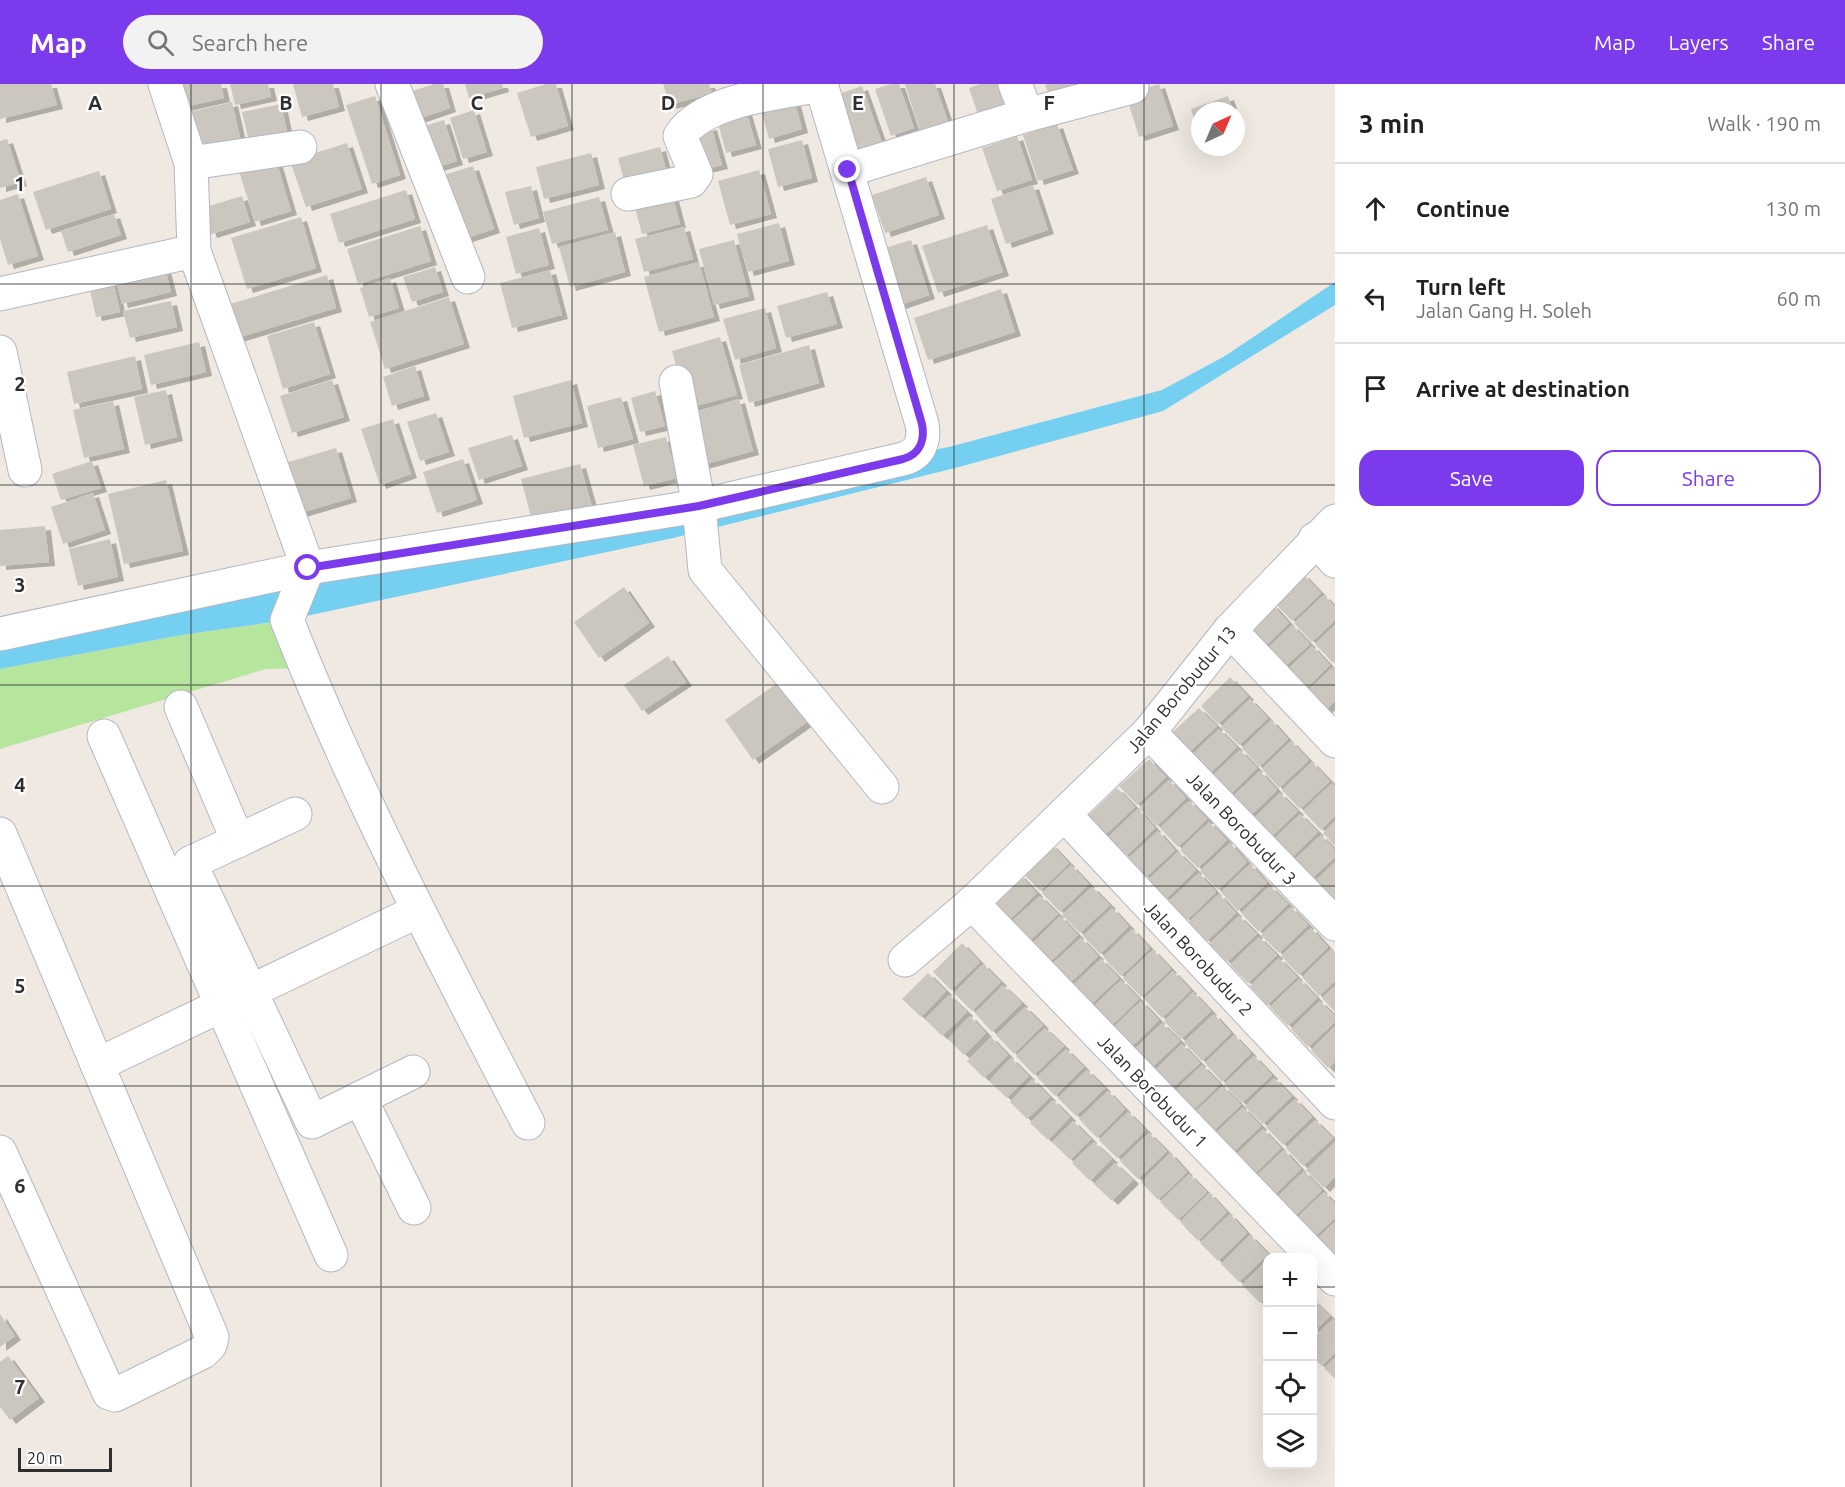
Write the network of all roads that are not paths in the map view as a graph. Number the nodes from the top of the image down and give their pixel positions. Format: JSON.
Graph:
{"nodes":[{"id":1,"x":165,"y":84,"type":"edge"},
{"id":2,"x":392,"y":84,"type":"edge"},
{"id":3,"x":821,"y":84,"type":"edge"},
{"id":4,"x":1015,"y":84,"type":"edge"},
{"id":5,"x":1132,"y":87,"type":"dead end"},
{"id":6,"x":1027,"y":115,"type":"junction"},
{"id":7,"x":300,"y":147,"type":"dead end"},
{"id":8,"x":191,"y":163,"type":"junction"},
{"id":9,"x":848,"y":170,"type":"junction"},
{"id":10,"x":628,"y":194,"type":"dead end"},
{"id":11,"x":194,"y":251,"type":"junction"},
{"id":12,"x":468,"y":277,"type":"dead end"},
{"id":13,"x":0,"y":294,"type":"edge"},
{"id":14,"x":0,"y":352,"type":"edge"},
{"id":15,"x":676,"y":382,"type":"dead end"},
{"id":16,"x":25,"y":470,"type":"dead end"},
{"id":17,"x":699,"y":506,"type":"junction"},
{"id":18,"x":1328,"y":540,"type":"edge"},
{"id":19,"x":308,"y":568,"type":"junction"},
{"id":20,"x":1230,"y":630,"type":"junction"},
{"id":21,"x":0,"y":634,"type":"edge"},
{"id":22,"x":181,"y":707,"type":"dead end"},
{"id":23,"x":1149,"y":732,"type":"junction"},
{"id":24,"x":104,"y":736,"type":"dead end"},
{"id":25,"x":1335,"y":741,"type":"edge"},
{"id":26,"x":882,"y":787,"type":"dead end"},
{"id":27,"x":296,"y":814,"type":"dead end"},
{"id":28,"x":1064,"y":814,"type":"junction"},
{"id":29,"x":0,"y":834,"type":"edge"},
{"id":30,"x":238,"y":841,"type":"junction"},
{"id":31,"x":972,"y":903,"type":"junction"},
{"id":32,"x":418,"y":911,"type":"junction"},
{"id":33,"x":1335,"y":924,"type":"edge"},
{"id":34,"x":905,"y":960,"type":"dead end"},
{"id":35,"x":236,"y":998,"type":"junction"},
{"id":36,"x":97,"y":1065,"type":"junction"},
{"id":37,"x":413,"y":1072,"type":"dead end"},
{"id":38,"x":360,"y":1098,"type":"junction"},
{"id":39,"x":1335,"y":1103,"type":"edge"},
{"id":40,"x":528,"y":1123,"type":"dead end"},
{"id":41,"x":0,"y":1152,"type":"edge"},
{"id":42,"x":414,"y":1208,"type":"dead end"},
{"id":43,"x":331,"y":1255,"type":"dead end"},
{"id":44,"x":1335,"y":1280,"type":"edge"}],
"edges":[{"from":1,"to":8,"type":"street"},
{"from":2,"to":12,"type":"street"},
{"from":3,"to":9,"type":"street"},
{"from":3,"to":10,"type":"street"},
{"from":4,"to":6,"type":"street"},
{"from":5,"to":6,"type":"street"},
{"from":6,"to":9,"type":"street"},
{"from":7,"to":8,"type":"street"},
{"from":8,"to":11,"type":"street"},
{"from":9,"to":17,"type":"street"},
{"from":11,"to":13,"type":"street"},
{"from":11,"to":19,"type":"street"},
{"from":14,"to":16,"type":"street"},
{"from":15,"to":17,"type":"street"},
{"from":17,"to":19,"type":"street"},
{"from":17,"to":26,"type":"street"},
{"from":18,"to":20,"type":"street","name":"Jalan Borobudur 13"},
{"from":19,"to":21,"type":"street"},
{"from":19,"to":32,"type":"street"},
{"from":20,"to":23,"type":"street","name":"Jalan Borobudur 13"},
{"from":20,"to":25,"type":"street"},
{"from":22,"to":30,"type":"street"},
{"from":23,"to":28,"type":"street","name":"Jalan Borobudur 13"},
{"from":23,"to":33,"type":"street","name":"Jalan Borobudur 3"},
{"from":24,"to":35,"type":"street"},
{"from":27,"to":30,"type":"street"},
{"from":28,"to":31,"type":"street","name":"Jalan Borobudur 13"},
{"from":28,"to":39,"type":"street","name":"Jalan Borobudur 2"},
{"from":29,"to":36,"type":"street"},
{"from":30,"to":35,"type":"street"},
{"from":31,"to":34,"type":"street","name":"Jalan Borobudur 13"},
{"from":31,"to":44,"type":"street","name":"Jalan Borobudur 1"},
{"from":32,"to":35,"type":"street"},
{"from":32,"to":40,"type":"street"},
{"from":35,"to":36,"type":"street"},
{"from":35,"to":38,"type":"street"},
{"from":35,"to":43,"type":"street"},
{"from":36,"to":41,"type":"street"},
{"from":37,"to":38,"type":"street"},
{"from":38,"to":42,"type":"street"}]}
